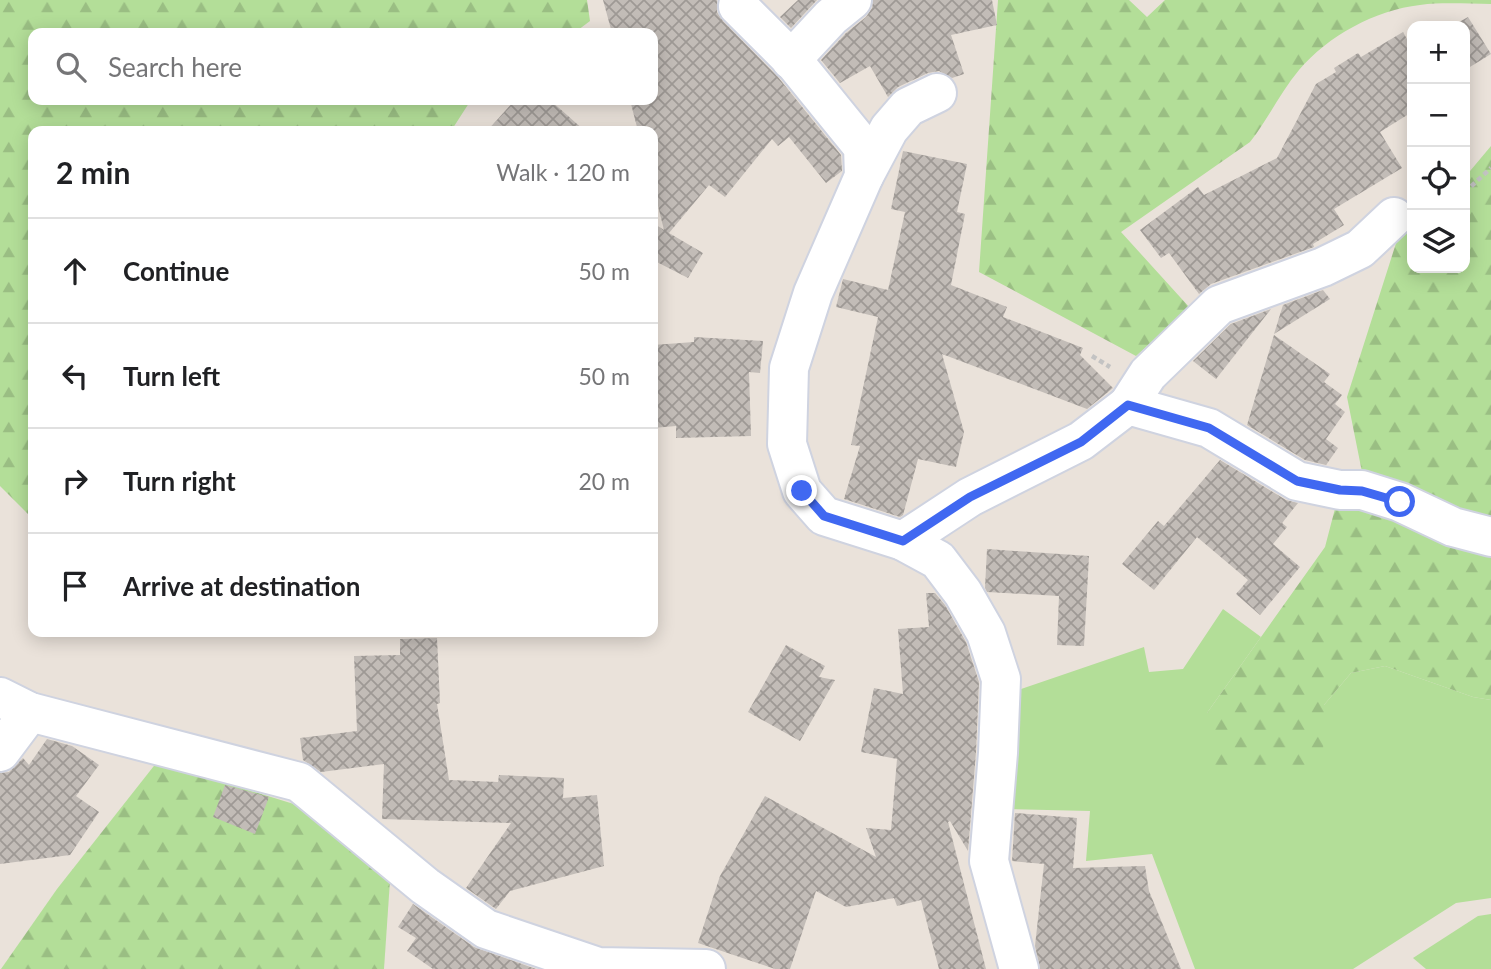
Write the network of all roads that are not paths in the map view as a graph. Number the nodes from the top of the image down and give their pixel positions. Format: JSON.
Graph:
{"nodes":[{"id":1,"x":738,"y":0,"type":"edge"},
{"id":2,"x":852,"y":0,"type":"edge"},
{"id":3,"x":792,"y":60,"type":"junction"},
{"id":4,"x":937,"y":93,"type":"dead end"},
{"id":5,"x":864,"y":176,"type":"junction"},
{"id":6,"x":1394,"y":217,"type":"dead end"},
{"id":7,"x":1128,"y":405,"type":"junction"},
{"id":8,"x":1491,"y":537,"type":"edge"},
{"id":9,"x":903,"y":541,"type":"junction"},
{"id":10,"x":15,"y":704,"type":"edge"},
{"id":11,"x":0,"y":752,"type":"edge"},
{"id":12,"x":706,"y":969,"type":"edge"},
{"id":13,"x":1019,"y":969,"type":"edge"}],
"edges":[{"from":1,"to":3,"type":"street"},
{"from":2,"to":3,"type":"street"},
{"from":3,"to":5,"type":"street"},
{"from":4,"to":5,"type":"street"},
{"from":5,"to":9,"type":"street"},
{"from":6,"to":7,"type":"street"},
{"from":7,"to":8,"type":"street"},
{"from":7,"to":9,"type":"street"},
{"from":9,"to":13,"type":"street"},
{"from":10,"to":11,"type":"street"},
{"from":10,"to":12,"type":"street"}]}
